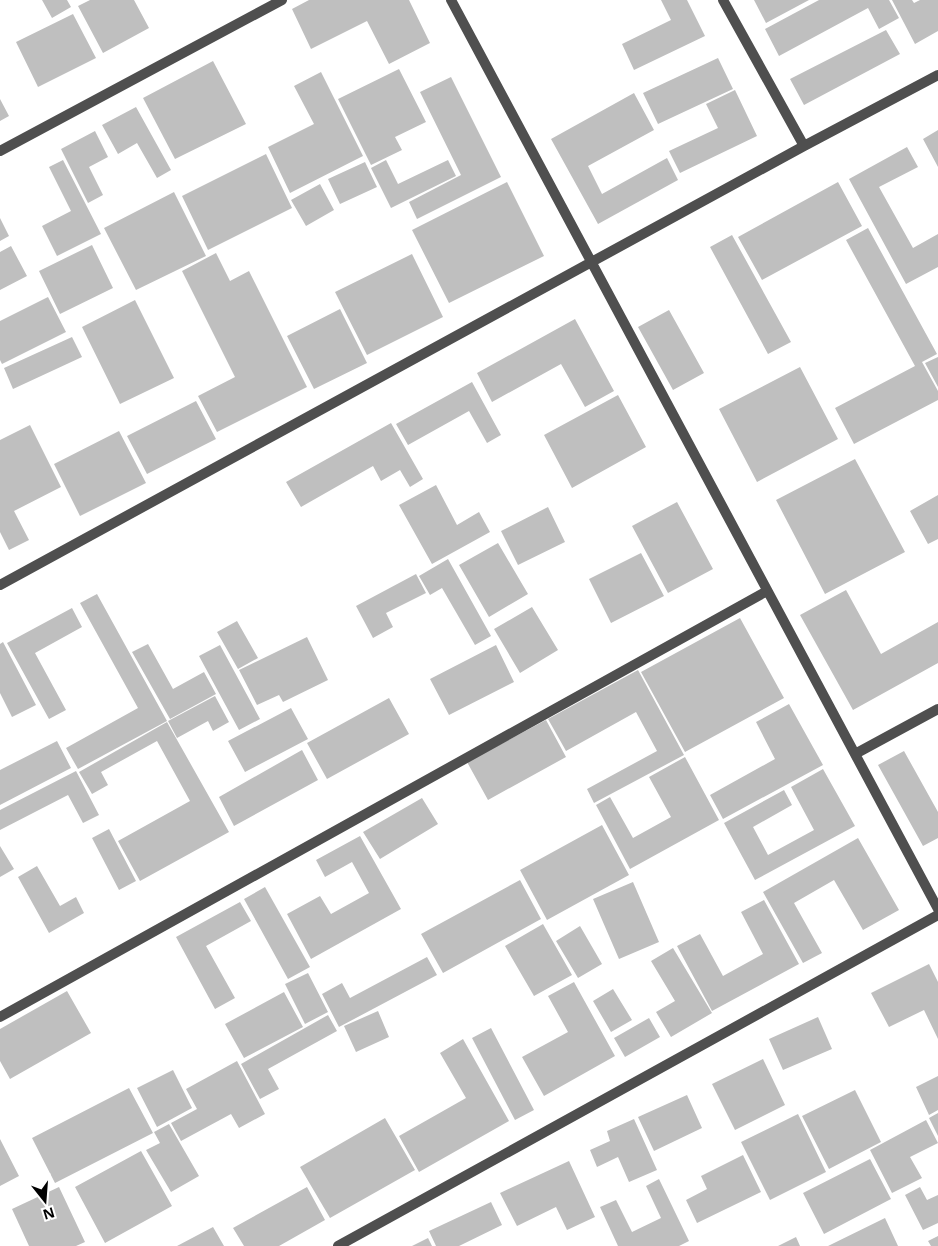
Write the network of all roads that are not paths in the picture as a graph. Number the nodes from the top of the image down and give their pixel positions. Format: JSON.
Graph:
{"nodes":[{"id":1,"x":282,"y":0,"type":"edge"},
{"id":2,"x":451,"y":0,"type":"edge"},
{"id":3,"x":723,"y":0,"type":"edge"},
{"id":4,"x":938,"y":75,"type":"edge"},
{"id":5,"x":804,"y":146,"type":"junction"},
{"id":6,"x":0,"y":151,"type":"edge"},
{"id":7,"x":591,"y":262,"type":"junction"},
{"id":8,"x":0,"y":585,"type":"edge"},
{"id":9,"x":767,"y":591,"type":"junction"},
{"id":10,"x":938,"y":709,"type":"edge"},
{"id":11,"x":855,"y":754,"type":"junction"},
{"id":12,"x":938,"y":909,"type":"edge"},
{"id":13,"x":938,"y":915,"type":"edge"},
{"id":14,"x":0,"y":1017,"type":"edge"},
{"id":15,"x":338,"y":1246,"type":"edge"}],
"edges":[{"from":1,"to":6,"type":"street"},
{"from":2,"to":7,"type":"street"},
{"from":3,"to":5,"type":"street"},
{"from":4,"to":5,"type":"street"},
{"from":5,"to":7,"type":"street"},
{"from":7,"to":8,"type":"street"},
{"from":7,"to":9,"type":"street"},
{"from":9,"to":11,"type":"street"},
{"from":9,"to":14,"type":"street"},
{"from":10,"to":11,"type":"street"},
{"from":11,"to":12,"type":"street"},
{"from":13,"to":15,"type":"street"}]}
